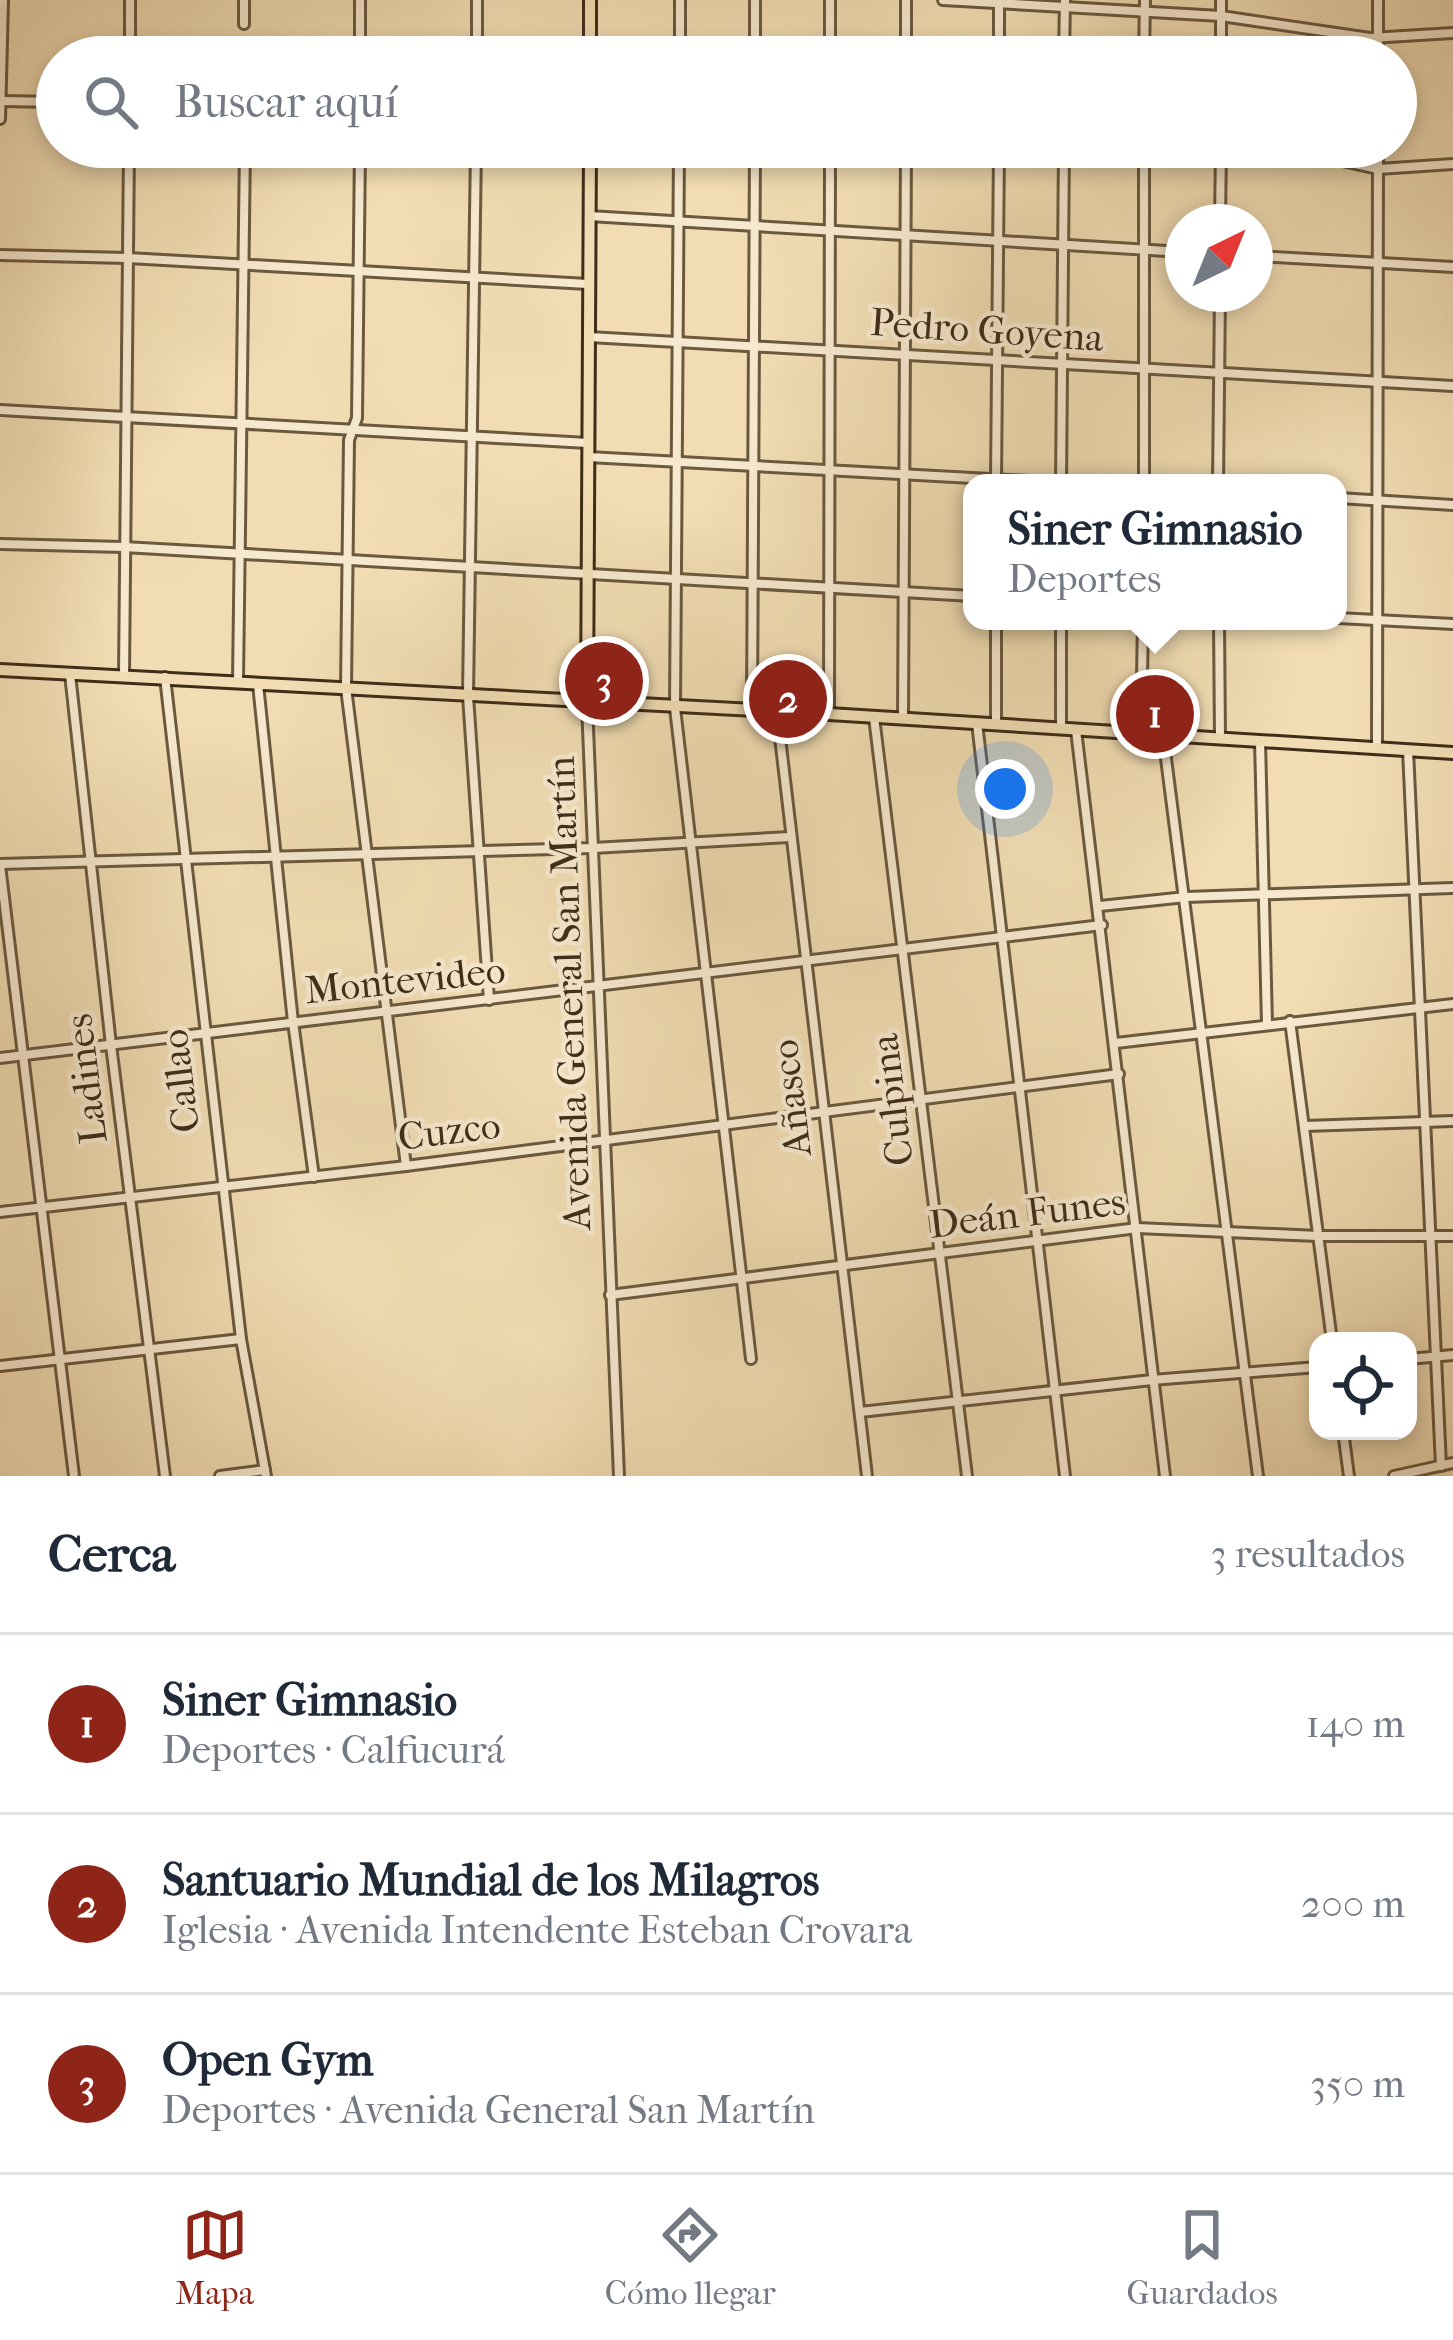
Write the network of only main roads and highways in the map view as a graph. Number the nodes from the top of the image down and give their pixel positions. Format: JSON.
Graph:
{"nodes":[{"id":1,"x":590,"y":0,"type":"edge"},
{"id":2,"x":590,"y":36,"type":"edge"},
{"id":3,"x":590,"y":168,"type":"edge"},
{"id":4,"x":0,"y":670,"type":"edge"},
{"id":5,"x":587,"y":704,"type":"junction"},
{"id":6,"x":1453,"y":753,"type":"edge"}],
"edges":[{"from":1,"to":2,"type":"main road"},
{"from":3,"to":5,"type":"main road","name":"Avenida General San Martín"},
{"from":4,"to":5,"type":"main road"},
{"from":5,"to":6,"type":"main road"}]}
